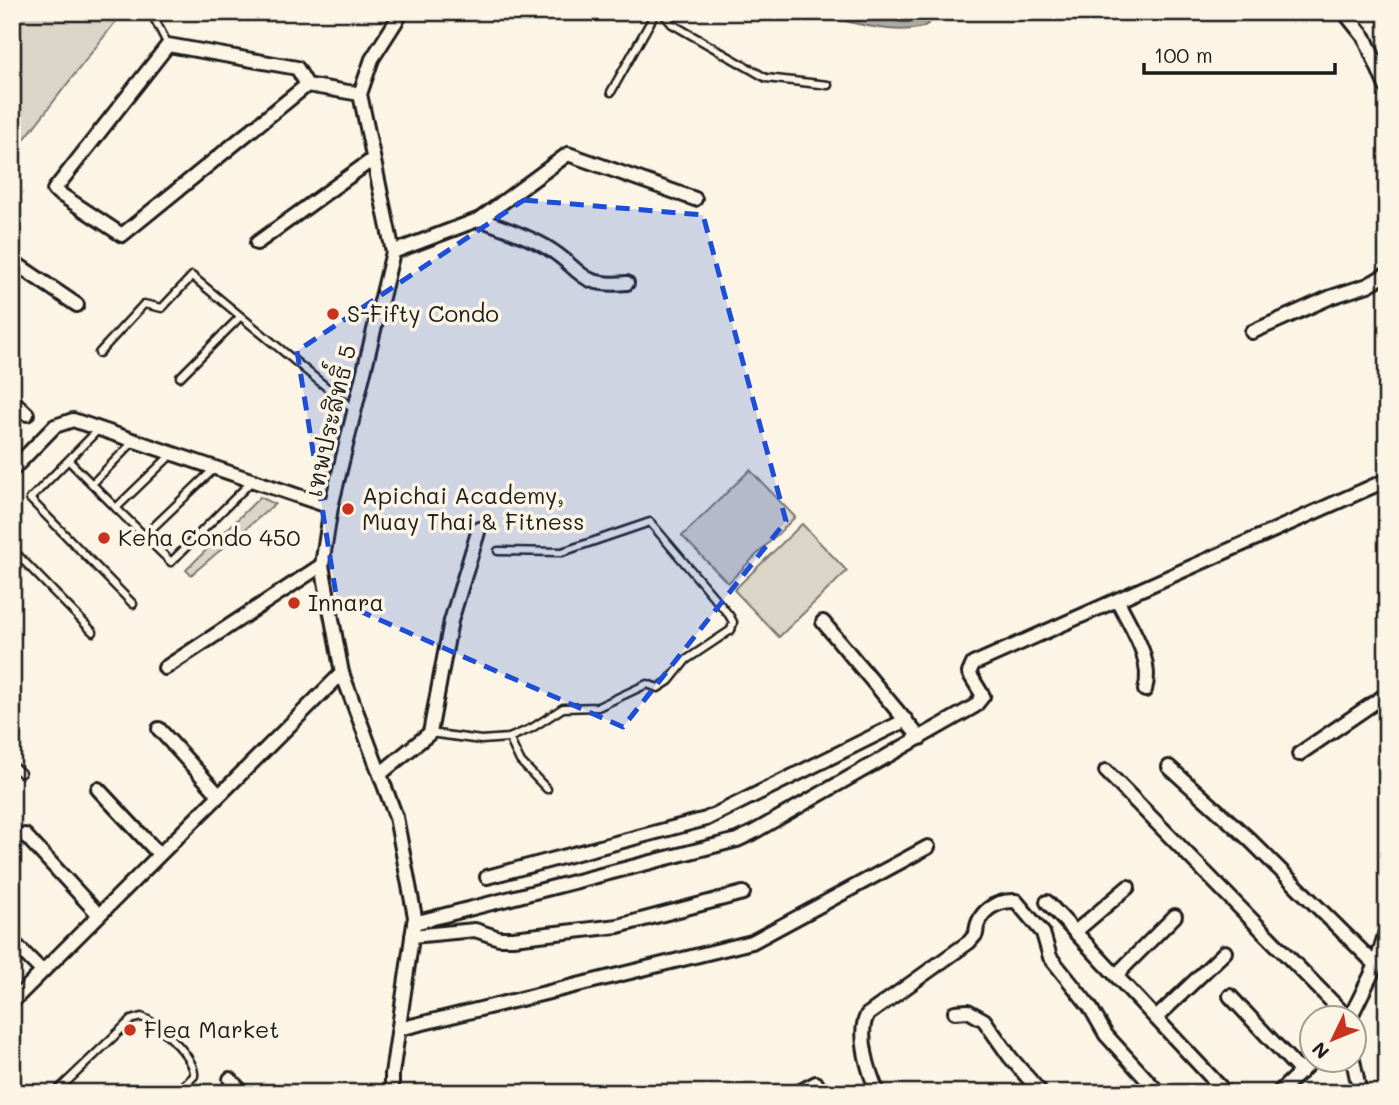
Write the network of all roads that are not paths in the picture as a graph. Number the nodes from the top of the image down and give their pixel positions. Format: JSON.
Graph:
{"nodes":[{"id":1,"x":151,"y":12,"type":"edge"},
{"id":2,"x":402,"y":12,"type":"edge"},
{"id":3,"x":656,"y":12,"type":"edge"},
{"id":4,"x":662,"y":12,"type":"edge"},
{"id":5,"x":1344,"y":12,"type":"edge"},
{"id":6,"x":168,"y":45,"type":"junction"},
{"id":7,"x":307,"y":85,"type":"junction"},
{"id":8,"x":828,"y":85,"type":"dead end"},
{"id":9,"x":1387,"y":89,"type":"edge"},
{"id":10,"x":611,"y":92,"type":"dead end"},
{"id":11,"x":360,"y":94,"type":"junction"},
{"id":12,"x":373,"y":159,"type":"junction"},
{"id":13,"x":695,"y":200,"type":"dead end"},
{"id":14,"x":480,"y":219,"type":"junction"},
{"id":15,"x":257,"y":243,"type":"dead end"},
{"id":16,"x":393,"y":252,"type":"junction"},
{"id":17,"x":12,"y":261,"type":"edge"},
{"id":18,"x":1387,"y":274,"type":"edge"},
{"id":19,"x":626,"y":283,"type":"dead end"},
{"id":20,"x":77,"y":305,"type":"dead end"},
{"id":21,"x":240,"y":317,"type":"junction"},
{"id":22,"x":1252,"y":331,"type":"dead end"},
{"id":23,"x":99,"y":353,"type":"dead end"},
{"id":24,"x":180,"y":377,"type":"dead end"},
{"id":25,"x":12,"y":400,"type":"edge"},
{"id":26,"x":354,"y":411,"type":"junction"},
{"id":27,"x":27,"y":414,"type":"dead end"},
{"id":28,"x":101,"y":428,"type":"junction"},
{"id":29,"x":136,"y":439,"type":"junction"},
{"id":30,"x":174,"y":452,"type":"junction"},
{"id":31,"x":69,"y":461,"type":"junction"},
{"id":32,"x":216,"y":467,"type":"junction"},
{"id":33,"x":12,"y":470,"type":"edge"},
{"id":34,"x":253,"y":480,"type":"junction"},
{"id":35,"x":1387,"y":480,"type":"edge"},
{"id":36,"x":92,"y":484,"type":"junction"},
{"id":37,"x":331,"y":507,"type":"junction"},
{"id":38,"x":116,"y":508,"type":"junction"},
{"id":39,"x":479,"y":529,"type":"dead end"},
{"id":40,"x":144,"y":536,"type":"junction"},
{"id":41,"x":12,"y":549,"type":"edge"},
{"id":42,"x":498,"y":551,"type":"dead end"},
{"id":43,"x":322,"y":565,"type":"junction"},
{"id":44,"x":1118,"y":601,"type":"junction"},
{"id":45,"x":133,"y":604,"type":"dead end"},
{"id":46,"x":823,"y":622,"type":"dead end"},
{"id":47,"x":93,"y":632,"type":"dead end"},
{"id":48,"x":165,"y":668,"type":"dead end"},
{"id":49,"x":342,"y":673,"type":"junction"},
{"id":50,"x":1144,"y":691,"type":"dead end"},
{"id":51,"x":1387,"y":694,"type":"edge"},
{"id":52,"x":906,"y":720,"type":"junction"},
{"id":53,"x":159,"y":729,"type":"dead end"},
{"id":54,"x":430,"y":733,"type":"junction"},
{"id":55,"x":509,"y":738,"type":"junction"},
{"id":56,"x":920,"y":738,"type":"junction"},
{"id":57,"x":1299,"y":754,"type":"dead end"},
{"id":58,"x":12,"y":765,"type":"edge"},
{"id":59,"x":1169,"y":767,"type":"dead end"},
{"id":60,"x":1106,"y":771,"type":"dead end"},
{"id":61,"x":21,"y":773,"type":"dead end"},
{"id":62,"x":380,"y":774,"type":"junction"},
{"id":63,"x":98,"y":789,"type":"dead end"},
{"id":64,"x":547,"y":789,"type":"dead end"},
{"id":65,"x":218,"y":794,"type":"junction"},
{"id":66,"x":25,"y":835,"type":"dead end"},
{"id":67,"x":928,"y":847,"type":"dead end"},
{"id":68,"x":159,"y":854,"type":"junction"},
{"id":69,"x":487,"y":877,"type":"dead end"},
{"id":70,"x":1128,"y":887,"type":"dead end"},
{"id":71,"x":743,"y":893,"type":"dead end"},
{"id":72,"x":1047,"y":901,"type":"dead end"},
{"id":73,"x":98,"y":914,"type":"junction"},
{"id":74,"x":1175,"y":916,"type":"dead end"},
{"id":75,"x":1387,"y":928,"type":"edge"},
{"id":76,"x":413,"y":930,"type":"junction"},
{"id":77,"x":1075,"y":932,"type":"junction"},
{"id":78,"x":12,"y":941,"type":"edge"},
{"id":79,"x":1226,"y":952,"type":"dead end"},
{"id":80,"x":1376,"y":965,"type":"junction"},
{"id":81,"x":42,"y":971,"type":"junction"},
{"id":82,"x":1116,"y":975,"type":"junction"},
{"id":83,"x":1230,"y":996,"type":"dead end"},
{"id":84,"x":12,"y":1002,"type":"edge"},
{"id":85,"x":1336,"y":1004,"type":"edge"},
{"id":86,"x":1356,"y":1004,"type":"edge"},
{"id":87,"x":955,"y":1012,"type":"dead end"},
{"id":88,"x":1156,"y":1018,"type":"junction"},
{"id":89,"x":399,"y":1029,"type":"junction"},
{"id":90,"x":1298,"y":1069,"type":"edge"},
{"id":91,"x":1299,"y":1074,"type":"edge"},
{"id":92,"x":1356,"y":1074,"type":"edge"},
{"id":93,"x":230,"y":1079,"type":"dead end"},
{"id":94,"x":55,"y":1093,"type":"edge"},
{"id":95,"x":176,"y":1093,"type":"edge"},
{"id":96,"x":243,"y":1093,"type":"edge"},
{"id":97,"x":392,"y":1093,"type":"edge"},
{"id":98,"x":797,"y":1093,"type":"edge"},
{"id":99,"x":821,"y":1093,"type":"edge"},
{"id":100,"x":878,"y":1093,"type":"edge"},
{"id":101,"x":1041,"y":1093,"type":"edge"},
{"id":102,"x":1159,"y":1093,"type":"edge"},
{"id":103,"x":1226,"y":1093,"type":"edge"},
{"id":104,"x":1278,"y":1093,"type":"edge"},
{"id":105,"x":1360,"y":1093,"type":"edge"}],
"edges":[{"from":1,"to":6,"type":"lane"},
{"from":2,"to":11,"type":"street"},
{"from":3,"to":10,"type":"lane"},
{"from":4,"to":8,"type":"lane"},
{"from":5,"to":9,"type":"street"},
{"from":6,"to":7,"type":"street"},
{"from":6,"to":7,"type":"street"},
{"from":7,"to":11,"type":"street"},
{"from":11,"to":12,"type":"street","name":"เทพประสิทธิ์ 5"},
{"from":12,"to":15,"type":"street"},
{"from":12,"to":16,"type":"street","name":"เทพประสิทธิ์ 5"},
{"from":13,"to":14,"type":"street"},
{"from":14,"to":16,"type":"street"},
{"from":14,"to":19,"type":"street"},
{"from":16,"to":26,"type":"street","name":"เทพประสิทธิ์ 5"},
{"from":17,"to":20,"type":"street"},
{"from":18,"to":22,"type":"street"},
{"from":21,"to":23,"type":"lane"},
{"from":21,"to":24,"type":"lane"},
{"from":21,"to":26,"type":"lane"},
{"from":25,"to":27,"type":"street"},
{"from":26,"to":37,"type":"street","name":"เทพประสิทธิ์ 5"},
{"from":28,"to":29,"type":"street"},
{"from":28,"to":31,"type":"lane"},
{"from":28,"to":33,"type":"street"},
{"from":29,"to":30,"type":"street"},
{"from":29,"to":36,"type":"lane"},
{"from":30,"to":32,"type":"street"},
{"from":30,"to":38,"type":"lane"},
{"from":31,"to":36,"type":"lane"},
{"from":31,"to":45,"type":"lane"},
{"from":32,"to":34,"type":"street"},
{"from":32,"to":40,"type":"lane"},
{"from":34,"to":37,"type":"street"},
{"from":34,"to":40,"type":"lane"},
{"from":35,"to":44,"type":"street"},
{"from":36,"to":38,"type":"lane"},
{"from":37,"to":43,"type":"street","name":"เทพประสิทธิ์ 5"},
{"from":38,"to":40,"type":"lane"},
{"from":39,"to":54,"type":"street"},
{"from":41,"to":47,"type":"lane"},
{"from":42,"to":55,"type":"lane"},
{"from":43,"to":48,"type":"street"},
{"from":43,"to":49,"type":"street","name":"เทพประสิทธิ์ 5"},
{"from":44,"to":50,"type":"street"},
{"from":44,"to":56,"type":"street"},
{"from":46,"to":52,"type":"street"},
{"from":49,"to":62,"type":"street","name":"เทพประสิทธิ์ 5"},
{"from":49,"to":65,"type":"street"},
{"from":51,"to":57,"type":"street"},
{"from":52,"to":56,"type":"street"},
{"from":52,"to":69,"type":"street"},
{"from":53,"to":65,"type":"street"},
{"from":54,"to":55,"type":"lane"},
{"from":54,"to":62,"type":"street"},
{"from":55,"to":64,"type":"lane"},
{"from":56,"to":76,"type":"street"},
{"from":58,"to":61,"type":"lane"},
{"from":59,"to":80,"type":"street"},
{"from":60,"to":85,"type":"street"},
{"from":62,"to":76,"type":"street","name":"เทพประสิทธิ์ 5"},
{"from":63,"to":68,"type":"street"},
{"from":65,"to":68,"type":"street"},
{"from":66,"to":73,"type":"street"},
{"from":67,"to":89,"type":"street"},
{"from":68,"to":73,"type":"street"},
{"from":70,"to":77,"type":"street"},
{"from":71,"to":76,"type":"street"},
{"from":72,"to":77,"type":"street"},
{"from":73,"to":81,"type":"street"},
{"from":74,"to":82,"type":"street"},
{"from":75,"to":80,"type":"street"},
{"from":76,"to":89,"type":"street","name":"เทพประสิทธิ์ 5"},
{"from":77,"to":82,"type":"street"},
{"from":78,"to":81,"type":"street"},
{"from":79,"to":88,"type":"street"},
{"from":80,"to":86,"type":"street"},
{"from":81,"to":84,"type":"street"},
{"from":82,"to":88,"type":"street"},
{"from":83,"to":90,"type":"street"},
{"from":87,"to":101,"type":"street"},
{"from":88,"to":103,"type":"street"},
{"from":89,"to":97,"type":"street","name":"เทพประสิทธิ์ 5"},
{"from":91,"to":104,"type":"street"},
{"from":92,"to":105,"type":"street"},
{"from":93,"to":96,"type":"street"},
{"from":94,"to":95,"type":"lane"},
{"from":98,"to":99,"type":"street"},
{"from":100,"to":102,"type":"street"}]}
